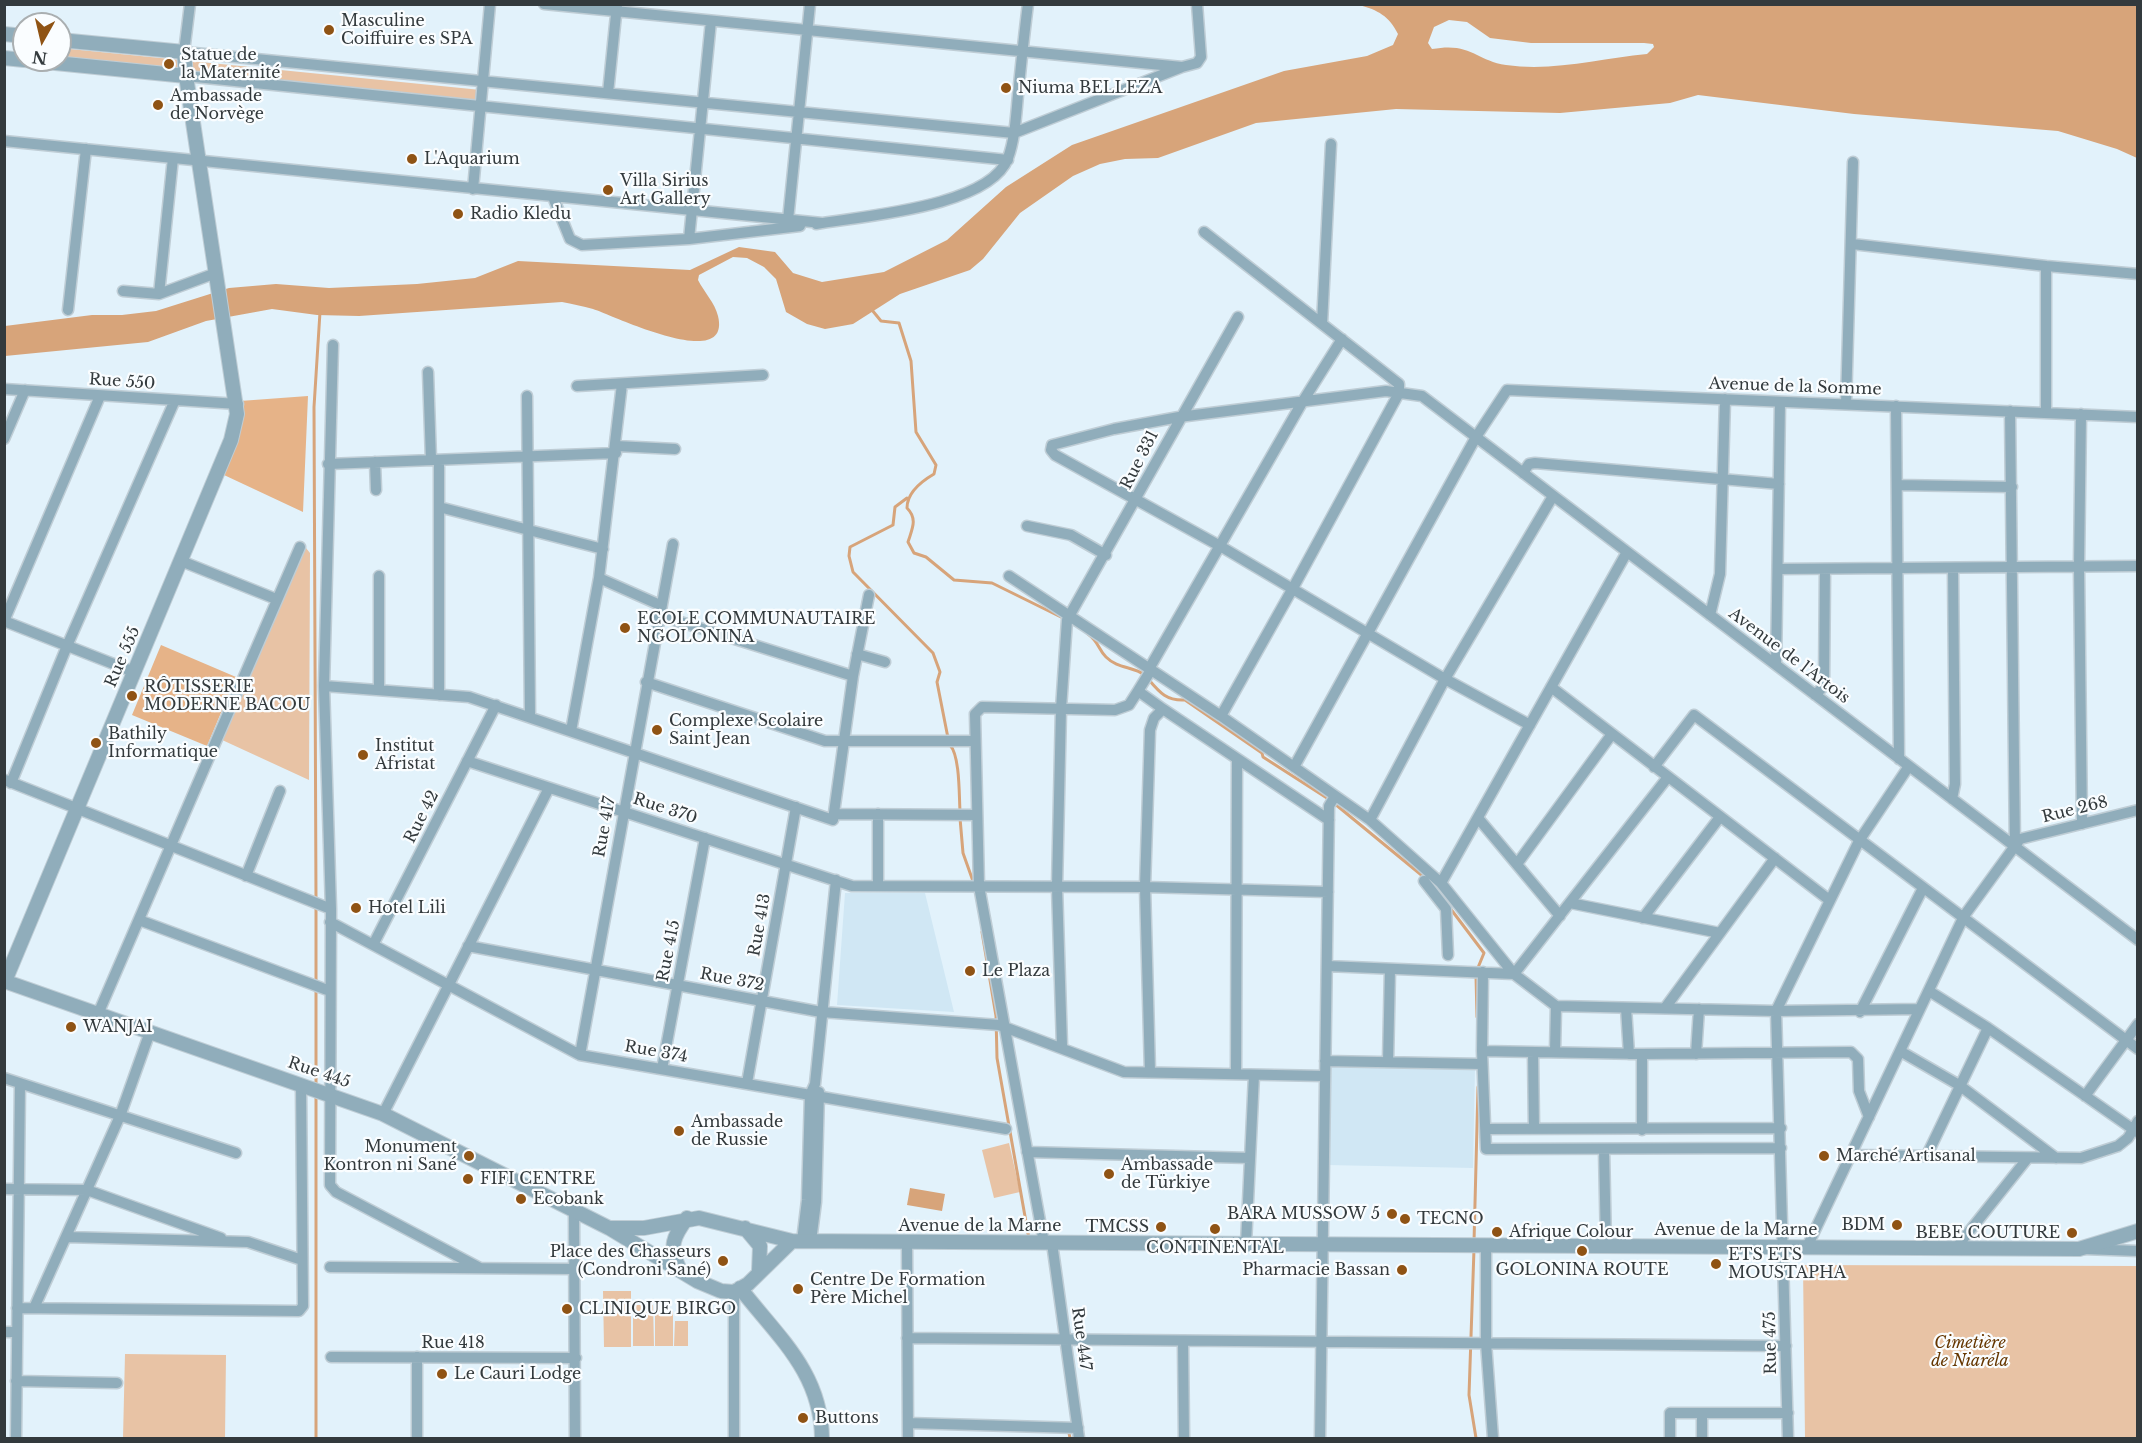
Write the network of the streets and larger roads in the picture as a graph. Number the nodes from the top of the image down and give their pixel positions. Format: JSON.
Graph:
{"nodes":[{"id":1,"x":190,"y":4,"type":"edge"},
{"id":2,"x":490,"y":4,"type":"edge"},
{"id":3,"x":544,"y":4,"type":"edge"},
{"id":4,"x":810,"y":4,"type":"edge"},
{"id":5,"x":1028,"y":4,"type":"edge"},
{"id":6,"x":1197,"y":4,"type":"edge"},
{"id":7,"x":616,"y":8,"type":"edge"},
{"id":8,"x":711,"y":21,"type":"junction"},
{"id":9,"x":807,"y":31,"type":"junction"},
{"id":10,"x":72,"y":41,"type":"edge"},
{"id":11,"x":1023,"y":50,"type":"junction"},
{"id":12,"x":184,"y":52,"type":"junction"},
{"id":13,"x":72,"y":65,"type":"edge"},
{"id":14,"x":1182,"y":67,"type":"junction"},
{"id":15,"x":186,"y":76,"type":"junction"},
{"id":16,"x":483,"y":81,"type":"junction"},
{"id":17,"x":608,"y":93,"type":"junction"},
{"id":18,"x":703,"y":102,"type":"junction"},
{"id":19,"x":480,"y":106,"type":"junction"},
{"id":20,"x":799,"y":112,"type":"junction"},
{"id":21,"x":700,"y":129,"type":"junction"},
{"id":22,"x":1014,"y":133,"type":"junction"},
{"id":23,"x":796,"y":138,"type":"junction"},
{"id":24,"x":4,"y":141,"type":"edge"},
{"id":25,"x":1331,"y":144,"type":"dead end"},
{"id":26,"x":86,"y":149,"type":"junction"},
{"id":27,"x":173,"y":158,"type":"junction"},
{"id":28,"x":1008,"y":160,"type":"junction"},
{"id":29,"x":199,"y":161,"type":"junction"},
{"id":30,"x":1853,"y":162,"type":"dead end"},
{"id":31,"x":472,"y":189,"type":"junction"},
{"id":32,"x":554,"y":197,"type":"junction"},
{"id":33,"x":692,"y":211,"type":"junction"},
{"id":34,"x":788,"y":220,"type":"junction"},
{"id":35,"x":822,"y":223,"type":"junction"},
{"id":36,"x":1204,"y":232,"type":"dead end"},
{"id":37,"x":689,"y":239,"type":"junction"},
{"id":38,"x":1852,"y":244,"type":"junction"},
{"id":39,"x":2046,"y":266,"type":"junction"},
{"id":40,"x":2138,"y":274,"type":"edge"},
{"id":41,"x":218,"y":280,"type":"junction"},
{"id":42,"x":123,"y":291,"type":"dead end"},
{"id":43,"x":159,"y":294,"type":"junction"},
{"id":44,"x":68,"y":310,"type":"dead end"},
{"id":45,"x":1238,"y":317,"type":"dead end"},
{"id":46,"x":1322,"y":324,"type":"junction"},
{"id":47,"x":1342,"y":339,"type":"junction"},
{"id":48,"x":333,"y":345,"type":"dead end"},
{"id":49,"x":428,"y":372,"type":"dead end"},
{"id":50,"x":764,"y":375,"type":"dead end"},
{"id":51,"x":622,"y":384,"type":"junction"},
{"id":52,"x":576,"y":386,"type":"dead end"},
{"id":53,"x":4,"y":389,"type":"edge"},
{"id":54,"x":25,"y":390,"type":"junction"},
{"id":55,"x":1399,"y":393,"type":"junction"},
{"id":56,"x":100,"y":396,"type":"junction"},
{"id":57,"x":527,"y":396,"type":"dead end"},
{"id":58,"x":1725,"y":399,"type":"junction"},
{"id":59,"x":175,"y":400,"type":"junction"},
{"id":60,"x":1303,"y":401,"type":"junction"},
{"id":61,"x":1780,"y":402,"type":"junction"},
{"id":62,"x":237,"y":404,"type":"junction"},
{"id":63,"x":1846,"y":404,"type":"junction"},
{"id":64,"x":1896,"y":406,"type":"junction"},
{"id":65,"x":2010,"y":411,"type":"junction"},
{"id":66,"x":2046,"y":413,"type":"junction"},
{"id":67,"x":2081,"y":414,"type":"junction"},
{"id":68,"x":1179,"y":417,"type":"junction"},
{"id":69,"x":2138,"y":417,"type":"edge"},
{"id":70,"x":1476,"y":437,"type":"junction"},
{"id":71,"x":4,"y":439,"type":"edge"},
{"id":72,"x":675,"y":449,"type":"dead end"},
{"id":73,"x":616,"y":450,"type":"junction"},
{"id":74,"x":528,"y":456,"type":"junction"},
{"id":75,"x":435,"y":460,"type":"junction"},
{"id":76,"x":375,"y":462,"type":"junction"},
{"id":77,"x":328,"y":464,"type":"junction"},
{"id":78,"x":1523,"y":472,"type":"junction"},
{"id":79,"x":1724,"y":480,"type":"junction"},
{"id":80,"x":1779,"y":484,"type":"junction"},
{"id":81,"x":1897,"y":484,"type":"junction"},
{"id":82,"x":2012,"y":487,"type":"junction"},
{"id":83,"x":376,"y":490,"type":"dead end"},
{"id":84,"x":1553,"y":496,"type":"junction"},
{"id":85,"x":1137,"y":500,"type":"junction"},
{"id":86,"x":439,"y":507,"type":"junction"},
{"id":87,"x":1027,"y":526,"type":"dead end"},
{"id":88,"x":530,"y":530,"type":"junction"},
{"id":89,"x":673,"y":544,"type":"dead end"},
{"id":90,"x":1220,"y":546,"type":"junction"},
{"id":91,"x":300,"y":547,"type":"dead end"},
{"id":92,"x":603,"y":549,"type":"junction"},
{"id":93,"x":1627,"y":552,"type":"junction"},
{"id":94,"x":1106,"y":555,"type":"junction"},
{"id":95,"x":181,"y":561,"type":"junction"},
{"id":96,"x":2079,"y":566,"type":"junction"},
{"id":97,"x":2138,"y":566,"type":"edge"},
{"id":98,"x":1953,"y":567,"type":"junction"},
{"id":99,"x":2010,"y":567,"type":"junction"},
{"id":100,"x":1898,"y":568,"type":"junction"},
{"id":101,"x":1778,"y":569,"type":"junction"},
{"id":102,"x":1825,"y":569,"type":"junction"},
{"id":103,"x":379,"y":576,"type":"dead end"},
{"id":104,"x":1009,"y":576,"type":"dead end"},
{"id":105,"x":599,"y":578,"type":"junction"},
{"id":106,"x":1293,"y":588,"type":"junction"},
{"id":107,"x":868,"y":595,"type":"dead end"},
{"id":108,"x":276,"y":599,"type":"junction"},
{"id":109,"x":659,"y":610,"type":"junction"},
{"id":110,"x":1710,"y":615,"type":"junction"},
{"id":111,"x":1068,"y":618,"type":"junction"},
{"id":112,"x":4,"y":621,"type":"edge"},
{"id":113,"x":1368,"y":633,"type":"junction"},
{"id":114,"x":67,"y":646,"type":"junction"},
{"id":115,"x":857,"y":654,"type":"junction"},
{"id":116,"x":885,"y":662,"type":"dead end"},
{"id":117,"x":1776,"y":665,"type":"junction"},
{"id":118,"x":1150,"y":670,"type":"junction"},
{"id":119,"x":134,"y":672,"type":"junction"},
{"id":120,"x":853,"y":676,"type":"junction"},
{"id":121,"x":1445,"y":679,"type":"junction"},
{"id":122,"x":646,"y":682,"type":"junction"},
{"id":123,"x":324,"y":686,"type":"junction"},
{"id":124,"x":1551,"y":687,"type":"junction"},
{"id":125,"x":379,"y":688,"type":"junction"},
{"id":126,"x":1138,"y":691,"type":"junction"},
{"id":127,"x":439,"y":694,"type":"junction"},
{"id":128,"x":1815,"y":695,"type":"junction"},
{"id":129,"x":496,"y":705,"type":"junction"},
{"id":130,"x":1163,"y":708,"type":"junction"},
{"id":131,"x":1061,"y":709,"type":"junction"},
{"id":132,"x":1221,"y":716,"type":"junction"},
{"id":133,"x":530,"y":717,"type":"junction"},
{"id":134,"x":1530,"y":725,"type":"junction"},
{"id":135,"x":571,"y":731,"type":"junction"},
{"id":136,"x":1612,"y":734,"type":"junction"},
{"id":137,"x":844,"y":741,"type":"junction"},
{"id":138,"x":974,"y":741,"type":"junction"},
{"id":139,"x":634,"y":752,"type":"junction"},
{"id":140,"x":1237,"y":759,"type":"junction"},
{"id":141,"x":1899,"y":759,"type":"junction"},
{"id":142,"x":468,"y":761,"type":"junction"},
{"id":143,"x":1654,"y":766,"type":"junction"},
{"id":144,"x":1909,"y":766,"type":"junction"},
{"id":145,"x":1294,"y":767,"type":"junction"},
{"id":146,"x":1668,"y":777,"type":"junction"},
{"id":147,"x":8,"y":781,"type":"edge"},
{"id":148,"x":549,"y":788,"type":"junction"},
{"id":149,"x":280,"y":791,"type":"dead end"},
{"id":150,"x":1952,"y":799,"type":"junction"},
{"id":151,"x":1332,"y":800,"type":"junction"},
{"id":152,"x":796,"y":807,"type":"junction"},
{"id":153,"x":77,"y":808,"type":"junction"},
{"id":154,"x":2138,"y":810,"type":"edge"},
{"id":155,"x":623,"y":812,"type":"junction"},
{"id":156,"x":834,"y":814,"type":"junction"},
{"id":157,"x":878,"y":814,"type":"junction"},
{"id":158,"x":977,"y":815,"type":"junction"},
{"id":159,"x":1720,"y":817,"type":"junction"},
{"id":160,"x":1478,"y":818,"type":"junction"},
{"id":161,"x":1329,"y":820,"type":"junction"},
{"id":162,"x":1370,"y":820,"type":"junction"},
{"id":163,"x":2082,"y":824,"type":"junction"},
{"id":164,"x":705,"y":838,"type":"junction"},
{"id":165,"x":1859,"y":840,"type":"junction"},
{"id":166,"x":2018,"y":843,"type":"junction"},
{"id":167,"x":170,"y":845,"type":"junction"},
{"id":168,"x":1775,"y":858,"type":"junction"},
{"id":169,"x":786,"y":864,"type":"junction"},
{"id":170,"x":1517,"y":864,"type":"junction"},
{"id":171,"x":246,"y":876,"type":"junction"},
{"id":172,"x":836,"y":880,"type":"junction"},
{"id":173,"x":1424,"y":881,"type":"dead end"},
{"id":174,"x":1441,"y":883,"type":"junction"},
{"id":175,"x":878,"y":886,"type":"junction"},
{"id":176,"x":979,"y":886,"type":"junction"},
{"id":177,"x":1057,"y":887,"type":"junction"},
{"id":178,"x":1144,"y":887,"type":"junction"},
{"id":179,"x":1923,"y":888,"type":"junction"},
{"id":180,"x":1235,"y":890,"type":"junction"},
{"id":181,"x":1328,"y":892,"type":"junction"},
{"id":182,"x":1828,"y":899,"type":"junction"},
{"id":183,"x":1570,"y":903,"type":"junction"},
{"id":184,"x":1451,"y":905,"type":"junction"},
{"id":185,"x":331,"y":909,"type":"junction"},
{"id":186,"x":1560,"y":916,"type":"junction"},
{"id":187,"x":1964,"y":916,"type":"junction"},
{"id":188,"x":1643,"y":918,"type":"junction"},
{"id":189,"x":139,"y":920,"type":"junction"},
{"id":190,"x":330,"y":922,"type":"junction"},
{"id":191,"x":2133,"y":932,"type":"edge"},
{"id":192,"x":1720,"y":933,"type":"junction"},
{"id":193,"x":2138,"y":940,"type":"edge"},
{"id":194,"x":374,"y":943,"type":"junction"},
{"id":195,"x":468,"y":946,"type":"junction"},
{"id":196,"x":1448,"y":955,"type":"dead end"},
{"id":197,"x":1326,"y":966,"type":"junction"},
{"id":198,"x":1390,"y":969,"type":"junction"},
{"id":199,"x":596,"y":970,"type":"junction"},
{"id":200,"x":1483,"y":972,"type":"junction"},
{"id":201,"x":1514,"y":974,"type":"junction"},
{"id":202,"x":5,"y":981,"type":"edge"},
{"id":203,"x":449,"y":984,"type":"junction"},
{"id":204,"x":678,"y":985,"type":"junction"},
{"id":205,"x":330,"y":991,"type":"junction"},
{"id":206,"x":1929,"y":991,"type":"junction"},
{"id":207,"x":762,"y":1001,"type":"junction"},
{"id":208,"x":1556,"y":1005,"type":"junction"},
{"id":209,"x":1626,"y":1008,"type":"junction"},
{"id":210,"x":1665,"y":1008,"type":"junction"},
{"id":211,"x":1699,"y":1009,"type":"junction"},
{"id":212,"x":1920,"y":1009,"type":"junction"},
{"id":213,"x":1776,"y":1011,"type":"junction"},
{"id":214,"x":821,"y":1012,"type":"junction"},
{"id":215,"x":1860,"y":1012,"type":"junction"},
{"id":216,"x":98,"y":1014,"type":"junction"},
{"id":217,"x":2138,"y":1024,"type":"edge"},
{"id":218,"x":998,"y":1025,"type":"junction"},
{"id":219,"x":1988,"y":1028,"type":"junction"},
{"id":220,"x":150,"y":1032,"type":"junction"},
{"id":221,"x":2126,"y":1040,"type":"junction"},
{"id":222,"x":1062,"y":1046,"type":"junction"},
{"id":223,"x":2138,"y":1048,"type":"edge"},
{"id":224,"x":1482,"y":1051,"type":"junction"},
{"id":225,"x":1900,"y":1051,"type":"junction"},
{"id":226,"x":1533,"y":1052,"type":"junction"},
{"id":227,"x":1555,"y":1052,"type":"junction"},
{"id":228,"x":1629,"y":1054,"type":"junction"},
{"id":229,"x":1642,"y":1054,"type":"junction"},
{"id":230,"x":1696,"y":1054,"type":"junction"},
{"id":231,"x":1778,"y":1054,"type":"junction"},
{"id":232,"x":580,"y":1055,"type":"junction"},
{"id":233,"x":1325,"y":1061,"type":"junction"},
{"id":234,"x":1388,"y":1062,"type":"junction"},
{"id":235,"x":1482,"y":1064,"type":"junction"},
{"id":236,"x":662,"y":1069,"type":"junction"},
{"id":237,"x":1150,"y":1072,"type":"junction"},
{"id":238,"x":1236,"y":1074,"type":"junction"},
{"id":239,"x":1254,"y":1075,"type":"junction"},
{"id":240,"x":1325,"y":1076,"type":"junction"},
{"id":241,"x":4,"y":1078,"type":"edge"},
{"id":242,"x":20,"y":1083,"type":"junction"},
{"id":243,"x":747,"y":1083,"type":"junction"},
{"id":244,"x":303,"y":1085,"type":"junction"},
{"id":245,"x":1959,"y":1085,"type":"junction"},
{"id":246,"x":326,"y":1093,"type":"junction"},
{"id":247,"x":2085,"y":1095,"type":"junction"},
{"id":248,"x":816,"y":1096,"type":"junction"},
{"id":249,"x":382,"y":1114,"type":"junction"},
{"id":250,"x":120,"y":1116,"type":"junction"},
{"id":251,"x":1869,"y":1117,"type":"junction"},
{"id":252,"x":2136,"y":1127,"type":"edge"},
{"id":253,"x":1780,"y":1128,"type":"junction"},
{"id":254,"x":1005,"y":1129,"type":"dead end"},
{"id":255,"x":1486,"y":1129,"type":"junction"},
{"id":256,"x":1534,"y":1129,"type":"junction"},
{"id":257,"x":1642,"y":1130,"type":"junction"},
{"id":258,"x":1781,"y":1148,"type":"junction"},
{"id":259,"x":1604,"y":1149,"type":"junction"},
{"id":260,"x":1027,"y":1152,"type":"junction"},
{"id":261,"x":236,"y":1154,"type":"dead end"},
{"id":262,"x":1851,"y":1155,"type":"junction"},
{"id":263,"x":1927,"y":1155,"type":"junction"},
{"id":264,"x":1250,"y":1158,"type":"junction"},
{"id":265,"x":2027,"y":1158,"type":"junction"},
{"id":266,"x":2057,"y":1158,"type":"junction"},
{"id":267,"x":4,"y":1189,"type":"edge"},
{"id":268,"x":19,"y":1190,"type":"junction"},
{"id":269,"x":87,"y":1190,"type":"junction"},
{"id":270,"x":574,"y":1210,"type":"junction"},
{"id":271,"x":687,"y":1218,"type":"junction"},
{"id":272,"x":744,"y":1227,"type":"junction"},
{"id":273,"x":609,"y":1228,"type":"junction"},
{"id":274,"x":2138,"y":1231,"type":"edge"},
{"id":275,"x":66,"y":1237,"type":"junction"},
{"id":276,"x":801,"y":1241,"type":"junction"},
{"id":277,"x":232,"y":1242,"type":"junction"},
{"id":278,"x":906,"y":1242,"type":"junction"},
{"id":279,"x":1048,"y":1243,"type":"junction"},
{"id":280,"x":1246,"y":1244,"type":"junction"},
{"id":281,"x":1323,"y":1244,"type":"junction"},
{"id":282,"x":1486,"y":1245,"type":"junction"},
{"id":283,"x":1606,"y":1246,"type":"junction"},
{"id":284,"x":1784,"y":1247,"type":"junction"},
{"id":285,"x":1807,"y":1247,"type":"junction"},
{"id":286,"x":1956,"y":1248,"type":"junction"},
{"id":287,"x":2079,"y":1249,"type":"junction"},
{"id":288,"x":2138,"y":1251,"type":"edge"},
{"id":289,"x":302,"y":1260,"type":"junction"},
{"id":290,"x":330,"y":1267,"type":"dead end"},
{"id":291,"x":480,"y":1268,"type":"junction"},
{"id":292,"x":575,"y":1269,"type":"junction"},
{"id":293,"x":679,"y":1269,"type":"junction"},
{"id":294,"x":759,"y":1271,"type":"junction"},
{"id":295,"x":737,"y":1290,"type":"junction"},
{"id":296,"x":17,"y":1308,"type":"junction"},
{"id":297,"x":34,"y":1308,"type":"junction"},
{"id":298,"x":4,"y":1332,"type":"edge"},
{"id":299,"x":17,"y":1332,"type":"junction"},
{"id":300,"x":907,"y":1338,"type":"junction"},
{"id":301,"x":1066,"y":1340,"type":"junction"},
{"id":302,"x":1184,"y":1341,"type":"junction"},
{"id":303,"x":1322,"y":1342,"type":"junction"},
{"id":304,"x":1486,"y":1343,"type":"junction"},
{"id":305,"x":1786,"y":1346,"type":"junction"},
{"id":306,"x":331,"y":1357,"type":"dead end"},
{"id":307,"x":417,"y":1357,"type":"junction"},
{"id":308,"x":576,"y":1358,"type":"junction"},
{"id":309,"x":16,"y":1381,"type":"junction"},
{"id":310,"x":117,"y":1383,"type":"dead end"},
{"id":311,"x":1702,"y":1413,"type":"junction"},
{"id":312,"x":1788,"y":1413,"type":"junction"},
{"id":313,"x":908,"y":1423,"type":"junction"},
{"id":314,"x":1078,"y":1433,"type":"edge"},
{"id":315,"x":16,"y":1438,"type":"edge"},
{"id":316,"x":417,"y":1438,"type":"edge"},
{"id":317,"x":575,"y":1438,"type":"edge"},
{"id":318,"x":734,"y":1438,"type":"edge"},
{"id":319,"x":822,"y":1438,"type":"edge"},
{"id":320,"x":908,"y":1438,"type":"edge"},
{"id":321,"x":1184,"y":1438,"type":"edge"},
{"id":322,"x":1320,"y":1438,"type":"edge"},
{"id":323,"x":1493,"y":1438,"type":"edge"},
{"id":324,"x":1670,"y":1438,"type":"edge"},
{"id":325,"x":1702,"y":1438,"type":"edge"},
{"id":326,"x":1788,"y":1438,"type":"edge"}],
"edges":[{"from":1,"to":12,"type":"street"},
{"from":2,"to":16,"type":"street"},
{"from":3,"to":7,"type":"street"},
{"from":4,"to":9,"type":"street"},
{"from":5,"to":11,"type":"street"},
{"from":6,"to":14,"type":"street"},
{"from":7,"to":8,"type":"street"},
{"from":7,"to":17,"type":"street"},
{"from":8,"to":9,"type":"street"},
{"from":8,"to":18,"type":"street"},
{"from":9,"to":11,"type":"street"},
{"from":9,"to":20,"type":"street"},
{"from":10,"to":12,"type":"street"},
{"from":11,"to":14,"type":"street"},
{"from":11,"to":22,"type":"street"},
{"from":12,"to":15,"type":"street","name":"Rue 555"},
{"from":12,"to":16,"type":"street"},
{"from":13,"to":15,"type":"street"},
{"from":14,"to":22,"type":"street"},
{"from":15,"to":19,"type":"street"},
{"from":15,"to":29,"type":"street","name":"Rue 555"},
{"from":16,"to":17,"type":"street"},
{"from":16,"to":19,"type":"street"},
{"from":17,"to":18,"type":"street"},
{"from":18,"to":20,"type":"street"},
{"from":18,"to":21,"type":"street"},
{"from":19,"to":21,"type":"street"},
{"from":19,"to":31,"type":"street"},
{"from":20,"to":22,"type":"street"},
{"from":20,"to":23,"type":"street"},
{"from":21,"to":23,"type":"street"},
{"from":21,"to":33,"type":"street"},
{"from":22,"to":28,"type":"street"},
{"from":23,"to":28,"type":"street"},
{"from":23,"to":34,"type":"street"},
{"from":24,"to":26,"type":"street"},
{"from":25,"to":46,"type":"street"},
{"from":26,"to":27,"type":"street"},
{"from":26,"to":44,"type":"street"},
{"from":27,"to":29,"type":"street"},
{"from":27,"to":43,"type":"street"},
{"from":28,"to":35,"type":"street"},
{"from":29,"to":31,"type":"street"},
{"from":29,"to":41,"type":"street","name":"Rue 555"},
{"from":30,"to":38,"type":"street"},
{"from":31,"to":32,"type":"street"},
{"from":32,"to":33,"type":"street"},
{"from":32,"to":37,"type":"street"},
{"from":33,"to":34,"type":"street"},
{"from":33,"to":37,"type":"street"},
{"from":34,"to":35,"type":"street"},
{"from":35,"to":37,"type":"street"},
{"from":36,"to":46,"type":"street"},
{"from":38,"to":39,"type":"street"},
{"from":38,"to":63,"type":"street"},
{"from":39,"to":40,"type":"street"},
{"from":39,"to":66,"type":"street"},
{"from":41,"to":43,"type":"street"},
{"from":41,"to":62,"type":"street","name":"Rue 555"},
{"from":42,"to":43,"type":"street"},
{"from":45,"to":68,"type":"street","name":"Rue 331"},
{"from":46,"to":47,"type":"street"},
{"from":47,"to":55,"type":"street"},
{"from":47,"to":60,"type":"street","name":"Rue 447"},
{"from":48,"to":77,"type":"street"},
{"from":49,"to":75,"type":"street"},
{"from":50,"to":51,"type":"street"},
{"from":51,"to":52,"type":"street"},
{"from":51,"to":73,"type":"street"},
{"from":53,"to":54,"type":"street","name":"Rue 550"},
{"from":54,"to":56,"type":"street","name":"Rue 550"},
{"from":54,"to":71,"type":"street"},
{"from":55,"to":60,"type":"street"},
{"from":55,"to":70,"type":"street","name":"Avenue de l'Artois"},
{"from":55,"to":106,"type":"street"},
{"from":56,"to":59,"type":"street","name":"Rue 550"},
{"from":56,"to":112,"type":"street"},
{"from":57,"to":74,"type":"street"},
{"from":58,"to":61,"type":"street","name":"Avenue de la Somme"},
{"from":58,"to":70,"type":"street","name":"Avenue de la Somme"},
{"from":58,"to":79,"type":"street"},
{"from":59,"to":62,"type":"street","name":"Rue 550"},
{"from":59,"to":114,"type":"street"},
{"from":60,"to":68,"type":"street"},
{"from":60,"to":90,"type":"street","name":"Rue 447"},
{"from":61,"to":63,"type":"street","name":"Avenue de la Somme"},
{"from":61,"to":80,"type":"street"},
{"from":62,"to":95,"type":"street","name":"Rue 555"},
{"from":63,"to":64,"type":"street","name":"Avenue de la Somme"},
{"from":64,"to":65,"type":"street","name":"Avenue de la Somme"},
{"from":64,"to":81,"type":"street"},
{"from":65,"to":66,"type":"street","name":"Avenue de la Somme"},
{"from":65,"to":82,"type":"street"},
{"from":66,"to":67,"type":"street","name":"Avenue de la Somme"},
{"from":67,"to":69,"type":"street","name":"Avenue de la Somme"},
{"from":67,"to":96,"type":"street"},
{"from":68,"to":85,"type":"street","name":"Rue 331"},
{"from":68,"to":85,"type":"street"},
{"from":70,"to":78,"type":"street","name":"Avenue de l'Artois"},
{"from":70,"to":113,"type":"street"},
{"from":72,"to":73,"type":"street"},
{"from":73,"to":74,"type":"street"},
{"from":73,"to":92,"type":"street"},
{"from":74,"to":75,"type":"street"},
{"from":74,"to":88,"type":"street"},
{"from":75,"to":76,"type":"street"},
{"from":75,"to":86,"type":"street"},
{"from":76,"to":77,"type":"street"},
{"from":76,"to":83,"type":"street"},
{"from":77,"to":123,"type":"street"},
{"from":78,"to":79,"type":"street"},
{"from":78,"to":84,"type":"street","name":"Avenue de l'Artois"},
{"from":79,"to":80,"type":"street"},
{"from":79,"to":110,"type":"street"},
{"from":80,"to":101,"type":"street"},
{"from":81,"to":82,"type":"street"},
{"from":81,"to":100,"type":"street"},
{"from":82,"to":99,"type":"street"},
{"from":84,"to":93,"type":"street","name":"Avenue de l'Artois"},
{"from":84,"to":121,"type":"street"},
{"from":85,"to":90,"type":"street"},
{"from":85,"to":94,"type":"street","name":"Rue 331"},
{"from":86,"to":88,"type":"street"},
{"from":86,"to":127,"type":"street"},
{"from":87,"to":94,"type":"street"},
{"from":88,"to":92,"type":"street"},
{"from":88,"to":133,"type":"street"},
{"from":89,"to":109,"type":"street","name":"Rue 417"},
{"from":90,"to":106,"type":"street"},
{"from":90,"to":118,"type":"street","name":"Rue 447"},
{"from":91,"to":108,"type":"street"},
{"from":92,"to":105,"type":"street"},
{"from":93,"to":110,"type":"street","name":"Avenue de l'Artois"},
{"from":93,"to":124,"type":"street"},
{"from":94,"to":111,"type":"street","name":"Rue 331"},
{"from":95,"to":108,"type":"street"},
{"from":95,"to":119,"type":"street","name":"Rue 555"},
{"from":96,"to":97,"type":"street"},
{"from":96,"to":99,"type":"street"},
{"from":96,"to":163,"type":"street"},
{"from":98,"to":99,"type":"street"},
{"from":98,"to":100,"type":"street"},
{"from":98,"to":150,"type":"street"},
{"from":99,"to":166,"type":"street"},
{"from":100,"to":102,"type":"street"},
{"from":100,"to":141,"type":"street"},
{"from":101,"to":102,"type":"street"},
{"from":101,"to":117,"type":"street"},
{"from":102,"to":128,"type":"street"},
{"from":103,"to":125,"type":"street"},
{"from":104,"to":111,"type":"street"},
{"from":105,"to":109,"type":"street"},
{"from":105,"to":135,"type":"street"},
{"from":106,"to":113,"type":"street"},
{"from":106,"to":132,"type":"street"},
{"from":107,"to":115,"type":"street"},
{"from":108,"to":167,"type":"street"},
{"from":109,"to":120,"type":"street"},
{"from":109,"to":122,"type":"street","name":"Rue 417"},
{"from":110,"to":117,"type":"street","name":"Avenue de l'Artois"},
{"from":111,"to":118,"type":"street"},
{"from":111,"to":131,"type":"street"},
{"from":112,"to":114,"type":"street"},
{"from":113,"to":121,"type":"street"},
{"from":113,"to":145,"type":"street"},
{"from":114,"to":119,"type":"street"},
{"from":114,"to":147,"type":"street"},
{"from":115,"to":116,"type":"street"},
{"from":115,"to":120,"type":"street"},
{"from":117,"to":128,"type":"street","name":"Avenue de l'Artois"},
{"from":118,"to":126,"type":"street","name":"Rue 447"},
{"from":118,"to":132,"type":"street"},
{"from":119,"to":153,"type":"street","name":"Rue 555"},
{"from":120,"to":137,"type":"street"},
{"from":121,"to":134,"type":"street"},
{"from":121,"to":162,"type":"street"},
{"from":122,"to":137,"type":"street"},
{"from":122,"to":139,"type":"street","name":"Rue 417"},
{"from":123,"to":125,"type":"street"},
{"from":123,"to":185,"type":"street"},
{"from":124,"to":134,"type":"street"},
{"from":124,"to":136,"type":"street"},
{"from":125,"to":127,"type":"street"},
{"from":126,"to":130,"type":"street"},
{"from":126,"to":131,"type":"street","name":"Rue 447"},
{"from":127,"to":129,"type":"street"},
{"from":128,"to":141,"type":"street","name":"Avenue de l'Artois"},
{"from":129,"to":133,"type":"street"},
{"from":129,"to":142,"type":"street","name":"Rue 42"},
{"from":130,"to":140,"type":"street"},
{"from":130,"to":178,"type":"street"},
{"from":131,"to":138,"type":"street","name":"Rue 447"},
{"from":131,"to":177,"type":"street"},
{"from":132,"to":145,"type":"street"},
{"from":133,"to":135,"type":"street"},
{"from":134,"to":160,"type":"street"},
{"from":135,"to":139,"type":"street"},
{"from":136,"to":143,"type":"street"},
{"from":136,"to":170,"type":"street"},
{"from":137,"to":138,"type":"street"},
{"from":137,"to":156,"type":"street"},
{"from":138,"to":158,"type":"street","name":"Rue 447"},
{"from":139,"to":152,"type":"street"},
{"from":139,"to":155,"type":"street","name":"Rue 417"},
{"from":140,"to":161,"type":"street"},
{"from":140,"to":180,"type":"street"},
{"from":141,"to":144,"type":"street","name":"Avenue de l'Artois"},
{"from":142,"to":148,"type":"street","name":"Rue 370"},
{"from":142,"to":194,"type":"street","name":"Rue 42"},
{"from":143,"to":146,"type":"street"},
{"from":143,"to":165,"type":"street"},
{"from":144,"to":150,"type":"street","name":"Avenue de l'Artois"},
{"from":144,"to":165,"type":"street"},
{"from":145,"to":151,"type":"street"},
{"from":146,"to":159,"type":"street"},
{"from":146,"to":183,"type":"street"},
{"from":147,"to":153,"type":"street"},
{"from":148,"to":155,"type":"street","name":"Rue 370"},
{"from":148,"to":195,"type":"street"},
{"from":149,"to":171,"type":"street"},
{"from":150,"to":166,"type":"street","name":"Avenue de l'Artois"},
{"from":151,"to":161,"type":"street"},
{"from":151,"to":162,"type":"street"},
{"from":152,"to":156,"type":"street"},
{"from":152,"to":169,"type":"street","name":"Rue 413"},
{"from":153,"to":167,"type":"street"},
{"from":153,"to":202,"type":"street","name":"Rue 555"},
{"from":154,"to":163,"type":"street","name":"Rue 268"},
{"from":155,"to":164,"type":"street","name":"Rue 370"},
{"from":155,"to":199,"type":"street","name":"Rue 417"},
{"from":156,"to":157,"type":"street"},
{"from":157,"to":158,"type":"street"},
{"from":157,"to":175,"type":"street"},
{"from":158,"to":176,"type":"street","name":"Rue 447"},
{"from":159,"to":168,"type":"street"},
{"from":159,"to":188,"type":"street"},
{"from":160,"to":170,"type":"street"},
{"from":160,"to":174,"type":"street"},
{"from":161,"to":181,"type":"street"},
{"from":162,"to":174,"type":"street"},
{"from":163,"to":166,"type":"street","name":"Rue 268"},
{"from":164,"to":169,"type":"street","name":"Rue 370"},
{"from":164,"to":204,"type":"street","name":"Rue 415"},
{"from":165,"to":179,"type":"street"},
{"from":165,"to":182,"type":"street"},
{"from":166,"to":187,"type":"street"},
{"from":166,"to":191,"type":"street","name":"Avenue de l'Artois"},
{"from":167,"to":171,"type":"street"},
{"from":167,"to":189,"type":"street"},
{"from":168,"to":182,"type":"street"},
{"from":168,"to":192,"type":"street"},
{"from":169,"to":172,"type":"street","name":"Rue 370"},
{"from":169,"to":207,"type":"street","name":"Rue 413"},
{"from":170,"to":186,"type":"street"},
{"from":171,"to":185,"type":"street"},
{"from":172,"to":175,"type":"street","name":"Rue 370"},
{"from":172,"to":214,"type":"street"},
{"from":173,"to":184,"type":"street"},
{"from":174,"to":184,"type":"street"},
{"from":175,"to":176,"type":"street"},
{"from":176,"to":177,"type":"street"},
{"from":176,"to":218,"type":"street","name":"Rue 447"},
{"from":177,"to":178,"type":"street"},
{"from":177,"to":222,"type":"street"},
{"from":178,"to":180,"type":"street"},
{"from":178,"to":237,"type":"street"},
{"from":179,"to":187,"type":"street"},
{"from":179,"to":215,"type":"street"},
{"from":180,"to":181,"type":"street"},
{"from":180,"to":238,"type":"street"},
{"from":181,"to":197,"type":"street"},
{"from":182,"to":213,"type":"street"},
{"from":183,"to":186,"type":"street"},
{"from":183,"to":188,"type":"street"},
{"from":184,"to":196,"type":"street"},
{"from":184,"to":201,"type":"street"},
{"from":185,"to":190,"type":"street"},
{"from":186,"to":201,"type":"street"},
{"from":187,"to":206,"type":"street"},
{"from":187,"to":221,"type":"street"},
{"from":188,"to":192,"type":"street"},
{"from":189,"to":205,"type":"street"},
{"from":189,"to":216,"type":"street"},
{"from":190,"to":194,"type":"street","name":"Rue 374"},
{"from":190,"to":205,"type":"street"},
{"from":191,"to":193,"type":"street","name":"Avenue de l'Artois"},
{"from":192,"to":210,"type":"street"},
{"from":194,"to":203,"type":"street","name":"Rue 374"},
{"from":195,"to":199,"type":"street","name":"Rue 372"},
{"from":195,"to":203,"type":"street"},
{"from":197,"to":198,"type":"street"},
{"from":197,"to":233,"type":"street"},
{"from":198,"to":200,"type":"street"},
{"from":198,"to":234,"type":"street"},
{"from":199,"to":204,"type":"street","name":"Rue 372"},
{"from":199,"to":232,"type":"street","name":"Rue 417"},
{"from":200,"to":201,"type":"street"},
{"from":200,"to":224,"type":"street"},
{"from":201,"to":208,"type":"street"},
{"from":202,"to":216,"type":"street","name":"Rue 445"},
{"from":203,"to":232,"type":"street","name":"Rue 374"},
{"from":203,"to":249,"type":"street"},
{"from":204,"to":207,"type":"street","name":"Rue 372"},
{"from":204,"to":236,"type":"street","name":"Rue 415"},
{"from":205,"to":246,"type":"street"},
{"from":206,"to":212,"type":"street"},
{"from":206,"to":219,"type":"street"},
{"from":207,"to":214,"type":"street","name":"Rue 372"},
{"from":207,"to":243,"type":"street","name":"Rue 413"},
{"from":208,"to":209,"type":"street"},
{"from":208,"to":227,"type":"street"},
{"from":209,"to":210,"type":"street"},
{"from":209,"to":228,"type":"street"},
{"from":210,"to":211,"type":"street"},
{"from":211,"to":213,"type":"street"},
{"from":211,"to":230,"type":"street"},
{"from":212,"to":215,"type":"street"},
{"from":212,"to":225,"type":"street"},
{"from":213,"to":215,"type":"street"},
{"from":213,"to":231,"type":"street","name":"Rue 475"},
{"from":214,"to":218,"type":"street","name":"Rue 372"},
{"from":214,"to":248,"type":"street"},
{"from":216,"to":220,"type":"street","name":"Rue 445"},
{"from":217,"to":221,"type":"street"},
{"from":218,"to":222,"type":"street","name":"Rue 372"},
{"from":218,"to":260,"type":"street","name":"Rue 447"},
{"from":219,"to":245,"type":"street"},
{"from":219,"to":247,"type":"street"},
{"from":220,"to":244,"type":"street","name":"Rue 445"},
{"from":220,"to":250,"type":"street"},
{"from":221,"to":223,"type":"street"},
{"from":221,"to":247,"type":"street"},
{"from":222,"to":237,"type":"street","name":"Rue 372"},
{"from":224,"to":226,"type":"street"},
{"from":224,"to":235,"type":"street"},
{"from":225,"to":245,"type":"street"},
{"from":225,"to":251,"type":"street"},
{"from":226,"to":227,"type":"street"},
{"from":226,"to":256,"type":"street"},
{"from":227,"to":228,"type":"street"},
{"from":228,"to":229,"type":"street"},
{"from":229,"to":230,"type":"street"},
{"from":229,"to":257,"type":"street"},
{"from":230,"to":231,"type":"street"},
{"from":231,"to":251,"type":"street"},
{"from":231,"to":253,"type":"street","name":"Rue 475"},
{"from":232,"to":236,"type":"street","name":"Rue 374"},
{"from":233,"to":234,"type":"street"},
{"from":233,"to":240,"type":"street"},
{"from":234,"to":235,"type":"street"},
{"from":235,"to":255,"type":"street"},
{"from":236,"to":243,"type":"street","name":"Rue 374"},
{"from":237,"to":238,"type":"street","name":"Rue 372"},
{"from":238,"to":239,"type":"street","name":"Rue 372"},
{"from":239,"to":240,"type":"street","name":"Rue 372"},
{"from":239,"to":264,"type":"street"},
{"from":240,"to":281,"type":"street"},
{"from":241,"to":242,"type":"street"},
{"from":242,"to":250,"type":"street"},
{"from":242,"to":268,"type":"street"},
{"from":243,"to":248,"type":"street","name":"Rue 374"},
{"from":244,"to":246,"type":"street","name":"Rue 445"},
{"from":244,"to":289,"type":"street"},
{"from":245,"to":263,"type":"street"},
{"from":245,"to":266,"type":"street"},
{"from":246,"to":249,"type":"street","name":"Rue 445"},
{"from":246,"to":291,"type":"street"},
{"from":247,"to":252,"type":"street"},
{"from":248,"to":254,"type":"street","name":"Rue 374"},
{"from":248,"to":276,"type":"street"},
{"from":249,"to":270,"type":"street","name":"Rue 445"},
{"from":250,"to":261,"type":"street"},
{"from":250,"to":269,"type":"street"},
{"from":251,"to":262,"type":"street"},
{"from":252,"to":266,"type":"street"},
{"from":253,"to":257,"type":"street"},
{"from":253,"to":258,"type":"street","name":"Rue 475"},
{"from":255,"to":256,"type":"street"},
{"from":255,"to":259,"type":"street"},
{"from":256,"to":257,"type":"street"},
{"from":258,"to":259,"type":"street"},
{"from":258,"to":284,"type":"street","name":"Rue 475"},
{"from":259,"to":283,"type":"street"},
{"from":260,"to":264,"type":"street"},
{"from":260,"to":279,"type":"street","name":"Rue 447"},
{"from":262,"to":263,"type":"street"},
{"from":262,"to":285,"type":"street"},
{"from":263,"to":265,"type":"street"},
{"from":264,"to":280,"type":"street"},
{"from":265,"to":266,"type":"street"},
{"from":265,"to":286,"type":"street"},
{"from":267,"to":268,"type":"street"},
{"from":268,"to":269,"type":"street"},
{"from":268,"to":296,"type":"street"},
{"from":269,"to":275,"type":"street"},
{"from":269,"to":277,"type":"street"},
{"from":270,"to":273,"type":"street","name":"Rue 445"},
{"from":270,"to":292,"type":"street"},
{"from":271,"to":272,"type":"street"},
{"from":271,"to":273,"type":"street"},
{"from":271,"to":293,"type":"street"},
{"from":272,"to":276,"type":"street","name":"Avenue de la Marne"},
{"from":272,"to":294,"type":"street"},
{"from":273,"to":293,"type":"street","name":"Rue 445"},
{"from":274,"to":287,"type":"street","name":"Avenue de la Marne"},
{"from":275,"to":277,"type":"street"},
{"from":275,"to":297,"type":"street"},
{"from":276,"to":278,"type":"street","name":"Avenue de la Marne"},
{"from":276,"to":294,"type":"street"},
{"from":277,"to":289,"type":"street"},
{"from":278,"to":279,"type":"street","name":"Avenue de la Marne"},
{"from":278,"to":300,"type":"street"},
{"from":279,"to":280,"type":"street","name":"Avenue de la Marne"},
{"from":279,"to":301,"type":"street","name":"Rue 447"},
{"from":280,"to":281,"type":"street","name":"Avenue de la Marne"},
{"from":281,"to":282,"type":"street","name":"Avenue de la Marne"},
{"from":281,"to":303,"type":"street"},
{"from":282,"to":283,"type":"street","name":"Avenue de la Marne"},
{"from":282,"to":304,"type":"street"},
{"from":283,"to":284,"type":"street","name":"Avenue de la Marne"},
{"from":284,"to":285,"type":"street","name":"Avenue de la Marne"},
{"from":284,"to":305,"type":"street","name":"Rue 475"},
{"from":285,"to":286,"type":"street","name":"Avenue de la Marne"},
{"from":286,"to":287,"type":"street","name":"Avenue de la Marne"},
{"from":287,"to":288,"type":"street"},
{"from":289,"to":297,"type":"street"},
{"from":290,"to":291,"type":"street"},
{"from":291,"to":292,"type":"street"},
{"from":292,"to":308,"type":"street"},
{"from":293,"to":295,"type":"street"},
{"from":294,"to":295,"type":"street"},
{"from":295,"to":318,"type":"street"},
{"from":295,"to":319,"type":"street"},
{"from":296,"to":297,"type":"street"},
{"from":296,"to":299,"type":"street"},
{"from":298,"to":299,"type":"street"},
{"from":299,"to":309,"type":"street"},
{"from":300,"to":301,"type":"street"},
{"from":300,"to":313,"type":"street"},
{"from":301,"to":302,"type":"street"},
{"from":301,"to":314,"type":"street","name":"Rue 447"},
{"from":302,"to":303,"type":"street"},
{"from":302,"to":321,"type":"street"},
{"from":303,"to":304,"type":"street"},
{"from":303,"to":322,"type":"street"},
{"from":304,"to":305,"type":"street"},
{"from":304,"to":323,"type":"street"},
{"from":305,"to":312,"type":"street","name":"Rue 475"},
{"from":306,"to":307,"type":"street","name":"Rue 418"},
{"from":307,"to":308,"type":"street","name":"Rue 418"},
{"from":307,"to":316,"type":"street"},
{"from":308,"to":317,"type":"street"},
{"from":309,"to":310,"type":"street"},
{"from":309,"to":315,"type":"street"},
{"from":311,"to":312,"type":"street"},
{"from":311,"to":324,"type":"street"},
{"from":311,"to":325,"type":"street"},
{"from":312,"to":326,"type":"street","name":"Rue 475"},
{"from":313,"to":314,"type":"street"},
{"from":313,"to":320,"type":"street"}]}
